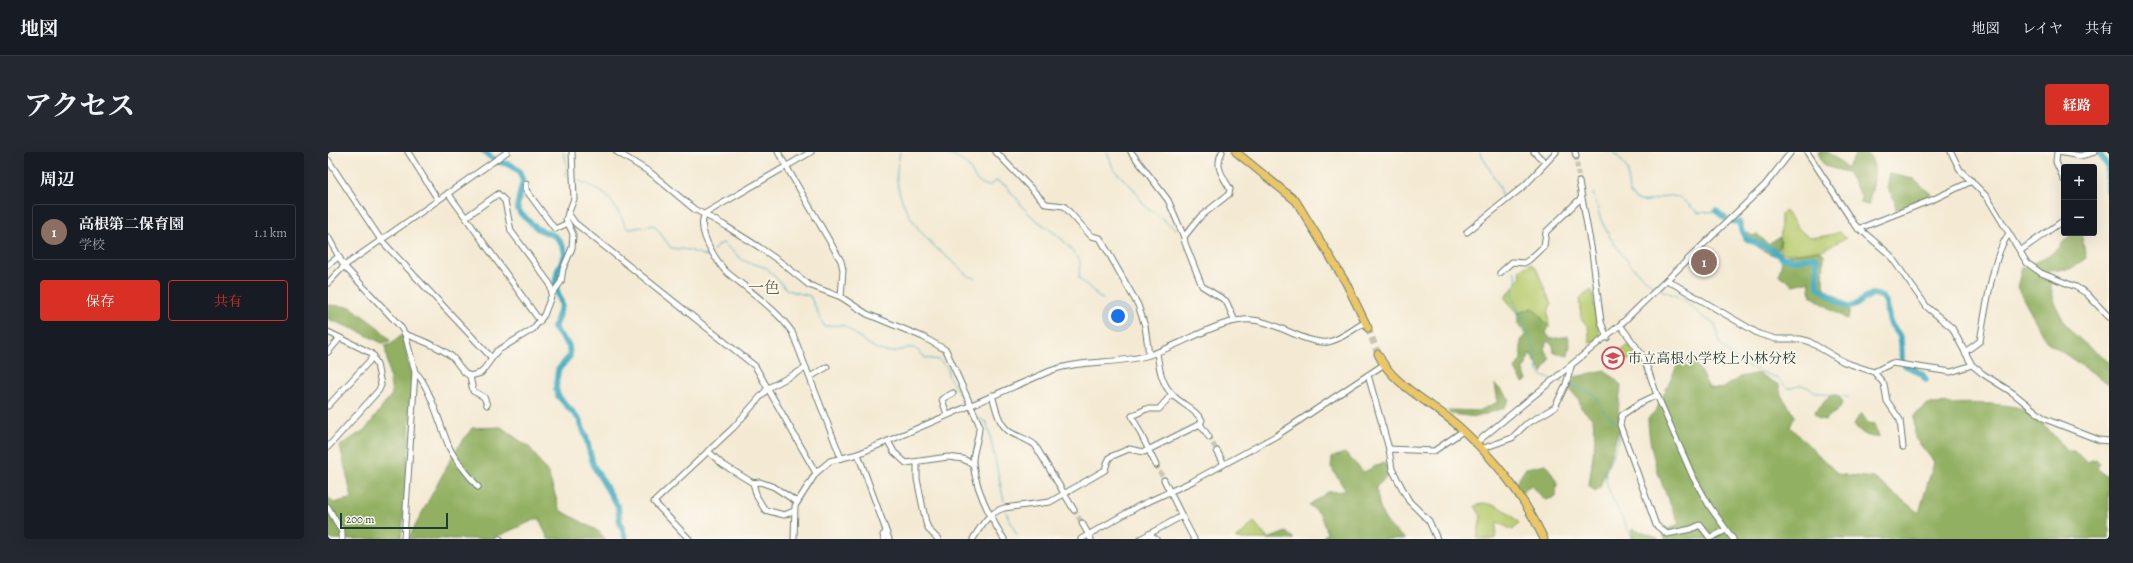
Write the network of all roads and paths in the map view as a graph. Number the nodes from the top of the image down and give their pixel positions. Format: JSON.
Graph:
{"nodes":[{"id":1,"x":408,"y":152,"type":"edge"},
{"id":2,"x":507,"y":152,"type":"edge"},
{"id":3,"x":572,"y":152,"type":"edge"},
{"id":4,"x":617,"y":152,"type":"edge"},
{"id":5,"x":778,"y":152,"type":"edge"},
{"id":6,"x":811,"y":152,"type":"edge"},
{"id":7,"x":996,"y":152,"type":"edge"},
{"id":8,"x":1131,"y":152,"type":"edge"},
{"id":9,"x":1222,"y":152,"type":"edge"},
{"id":10,"x":1236,"y":152,"type":"edge"},
{"id":11,"x":1534,"y":152,"type":"edge"},
{"id":12,"x":1556,"y":152,"type":"edge"},
{"id":13,"x":1791,"y":152,"type":"edge"},
{"id":14,"x":1807,"y":152,"type":"edge"},
{"id":15,"x":1951,"y":152,"type":"edge"},
{"id":16,"x":2058,"y":152,"type":"edge"},
{"id":17,"x":2095,"y":152,"type":"edge"},
{"id":18,"x":328,"y":160,"type":"edge"},
{"id":19,"x":1545,"y":162,"type":"junction"},
{"id":20,"x":787,"y":166,"type":"junction"},
{"id":21,"x":2061,"y":173,"type":"edge"},
{"id":22,"x":1972,"y":181,"type":"junction"},
{"id":23,"x":1579,"y":182,"type":"tunnel mouth"},
{"id":24,"x":526,"y":184,"type":"dead end"},
{"id":25,"x":448,"y":193,"type":"junction"},
{"id":26,"x":1581,"y":198,"type":"junction"},
{"id":27,"x":438,"y":200,"type":"junction"},
{"id":28,"x":568,"y":213,"type":"junction"},
{"id":29,"x":704,"y":216,"type":"junction"},
{"id":30,"x":466,"y":217,"type":"junction"},
{"id":31,"x":2061,"y":222,"type":"edge"},
{"id":32,"x":568,"y":223,"type":"junction"},
{"id":33,"x":1858,"y":229,"type":"junction"},
{"id":34,"x":1467,"y":232,"type":"dead end"},
{"id":35,"x":2009,"y":234,"type":"junction"},
{"id":36,"x":328,"y":236,"type":"edge"},
{"id":37,"x":1184,"y":237,"type":"junction"},
{"id":38,"x":381,"y":240,"type":"junction"},
{"id":39,"x":2020,"y":251,"type":"junction"},
{"id":40,"x":338,"y":257,"type":"junction"},
{"id":41,"x":328,"y":265,"type":"edge"},
{"id":42,"x":344,"y":266,"type":"junction"},
{"id":43,"x":1500,"y":273,"type":"dead end"},
{"id":44,"x":1667,"y":280,"type":"junction"},
{"id":45,"x":328,"y":283,"type":"edge"},
{"id":46,"x":553,"y":294,"type":"junction"},
{"id":47,"x":841,"y":297,"type":"junction"},
{"id":48,"x":2109,"y":317,"type":"edge"},
{"id":49,"x":540,"y":321,"type":"junction"},
{"id":50,"x":1235,"y":321,"type":"junction"},
{"id":51,"x":1367,"y":325,"type":"joint"},
{"id":52,"x":1620,"y":325,"type":"junction"},
{"id":53,"x":328,"y":332,"type":"edge"},
{"id":54,"x":405,"y":334,"type":"junction"},
{"id":55,"x":340,"y":338,"type":"junction"},
{"id":56,"x":1607,"y":338,"type":"junction"},
{"id":57,"x":328,"y":352,"type":"edge"},
{"id":58,"x":1157,"y":352,"type":"junction"},
{"id":59,"x":1965,"y":352,"type":"junction"},
{"id":60,"x":1378,"y":354,"type":"tunnel mouth"},
{"id":61,"x":1149,"y":355,"type":"junction"},
{"id":62,"x":374,"y":356,"type":"junction"},
{"id":63,"x":492,"y":358,"type":"junction"},
{"id":64,"x":1383,"y":365,"type":"junction"},
{"id":65,"x":1972,"y":365,"type":"junction"},
{"id":66,"x":827,"y":367,"type":"dead end"},
{"id":67,"x":1572,"y":367,"type":"junction"},
{"id":68,"x":806,"y":368,"type":"junction"},
{"id":69,"x":415,"y":372,"type":"junction"},
{"id":70,"x":1874,"y":372,"type":"junction"},
{"id":71,"x":1368,"y":375,"type":"junction"},
{"id":72,"x":470,"y":376,"type":"junction"},
{"id":73,"x":810,"y":377,"type":"junction"},
{"id":74,"x":768,"y":388,"type":"junction"},
{"id":75,"x":953,"y":393,"type":"dead end"},
{"id":76,"x":1172,"y":394,"type":"junction"},
{"id":77,"x":992,"y":395,"type":"junction"},
{"id":78,"x":1657,"y":395,"type":"junction"},
{"id":79,"x":487,"y":405,"type":"dead end"},
{"id":80,"x":971,"y":405,"type":"junction"},
{"id":81,"x":328,"y":406,"type":"edge"},
{"id":82,"x":947,"y":415,"type":"junction"},
{"id":83,"x":1200,"y":424,"type":"junction"},
{"id":84,"x":1463,"y":431,"type":"junction"},
{"id":85,"x":1209,"y":437,"type":"tunnel mouth"},
{"id":86,"x":888,"y":441,"type":"junction"},
{"id":87,"x":2109,"y":441,"type":"edge"},
{"id":88,"x":1476,"y":443,"type":"junction"},
{"id":89,"x":328,"y":446,"type":"edge"},
{"id":90,"x":1903,"y":447,"type":"dead end"},
{"id":91,"x":1389,"y":449,"type":"junction"},
{"id":92,"x":1481,"y":449,"type":"junction"},
{"id":93,"x":1148,"y":450,"type":"junction"},
{"id":94,"x":708,"y":451,"type":"junction"},
{"id":95,"x":1217,"y":451,"type":"tunnel mouth"},
{"id":96,"x":858,"y":454,"type":"junction"},
{"id":97,"x":841,"y":458,"type":"junction"},
{"id":98,"x":917,"y":462,"type":"junction"},
{"id":99,"x":973,"y":464,"type":"junction"},
{"id":100,"x":1224,"y":464,"type":"junction"},
{"id":101,"x":1156,"y":465,"type":"tunnel mouth"},
{"id":102,"x":816,"y":473,"type":"junction"},
{"id":103,"x":1164,"y":480,"type":"tunnel mouth"},
{"id":104,"x":753,"y":483,"type":"junction"},
{"id":105,"x":478,"y":487,"type":"dead end"},
{"id":106,"x":1170,"y":492,"type":"junction"},
{"id":107,"x":1064,"y":494,"type":"junction"},
{"id":108,"x":797,"y":502,"type":"junction"},
{"id":109,"x":328,"y":507,"type":"edge"},
{"id":110,"x":794,"y":510,"type":"junction"},
{"id":111,"x":1074,"y":510,"type":"tunnel mouth"},
{"id":112,"x":990,"y":514,"type":"junction"},
{"id":113,"x":1182,"y":516,"type":"junction"},
{"id":114,"x":1082,"y":524,"type":"tunnel mouth"},
{"id":115,"x":1726,"y":530,"type":"junction"},
{"id":116,"x":886,"y":532,"type":"junction"},
{"id":117,"x":1149,"y":534,"type":"junction"},
{"id":118,"x":1090,"y":537,"type":"edge"},
{"id":119,"x":342,"y":539,"type":"edge"},
{"id":120,"x":404,"y":539,"type":"edge"},
{"id":121,"x":689,"y":539,"type":"edge"},
{"id":122,"x":794,"y":539,"type":"edge"},
{"id":123,"x":884,"y":539,"type":"edge"},
{"id":124,"x":889,"y":539,"type":"edge"},
{"id":125,"x":938,"y":539,"type":"edge"},
{"id":126,"x":973,"y":539,"type":"edge"},
{"id":127,"x":1004,"y":539,"type":"edge"},
{"id":128,"x":1080,"y":539,"type":"edge"},
{"id":129,"x":1140,"y":539,"type":"edge"},
{"id":130,"x":1156,"y":539,"type":"edge"},
{"id":131,"x":1194,"y":539,"type":"edge"},
{"id":132,"x":1437,"y":539,"type":"edge"},
{"id":133,"x":1544,"y":539,"type":"edge"},
{"id":134,"x":1732,"y":539,"type":"edge"}],
"edges":[{"from":1,"to":27,"type":"street"},
{"from":2,"to":25,"type":"street"},
{"from":3,"to":28,"type":"street"},
{"from":4,"to":29,"type":"street"},
{"from":5,"to":20,"type":"street"},
{"from":6,"to":20,"type":"street"},
{"from":7,"to":61,"type":"street"},
{"from":8,"to":37,"type":"street"},
{"from":9,"to":37,"type":"street"},
{"from":10,"to":51,"type":"main road"},
{"from":11,"to":19,"type":"street"},
{"from":12,"to":19,"type":"street"},
{"from":13,"to":44,"type":"street"},
{"from":14,"to":33,"type":"street"},
{"from":15,"to":22,"type":"street"},
{"from":16,"to":17,"type":"street"},
{"from":16,"to":21,"type":"street"},
{"from":18,"to":38,"type":"street"},
{"from":19,"to":34,"type":"street"},
{"from":20,"to":29,"type":"street"},
{"from":20,"to":47,"type":"street"},
{"from":22,"to":33,"type":"street"},
{"from":22,"to":35,"type":"street"},
{"from":23,"to":26,"type":"street"},
{"from":24,"to":32,"type":"street"},
{"from":25,"to":27,"type":"street"},
{"from":25,"to":30,"type":"street"},
{"from":26,"to":43,"type":"street"},
{"from":26,"to":56,"type":"street"},
{"from":27,"to":38,"type":"street"},
{"from":28,"to":32,"type":"street"},
{"from":28,"to":74,"type":"street"},
{"from":29,"to":47,"type":"street"},
{"from":29,"to":68,"type":"street"},
{"from":30,"to":46,"type":"street"},
{"from":30,"to":49,"type":"street"},
{"from":31,"to":39,"type":"street"},
{"from":32,"to":46,"type":"street"},
{"from":33,"to":59,"type":"street"},
{"from":35,"to":39,"type":"street"},
{"from":35,"to":59,"type":"street"},
{"from":36,"to":40,"type":"street"},
{"from":37,"to":50,"type":"street"},
{"from":38,"to":42,"type":"street"},
{"from":38,"to":63,"type":"street"},
{"from":39,"to":48,"type":"street"},
{"from":40,"to":41,"type":"street"},
{"from":40,"to":42,"type":"street"},
{"from":42,"to":45,"type":"street"},
{"from":42,"to":54,"type":"street"},
{"from":44,"to":52,"type":"street"},
{"from":44,"to":70,"type":"street"},
{"from":46,"to":49,"type":"street"},
{"from":47,"to":80,"type":"street"},
{"from":49,"to":63,"type":"street"},
{"from":50,"to":51,"type":"street"},
{"from":50,"to":58,"type":"street"},
{"from":52,"to":56,"type":"street"},
{"from":52,"to":78,"type":"street"},
{"from":53,"to":55,"type":"street"},
{"from":54,"to":69,"type":"street"},
{"from":54,"to":72,"type":"street"},
{"from":55,"to":57,"type":"street"},
{"from":55,"to":62,"type":"street"},
{"from":56,"to":67,"type":"street"},
{"from":58,"to":61,"type":"street"},
{"from":58,"to":76,"type":"street"},
{"from":59,"to":65,"type":"street"},
{"from":60,"to":64,"type":"main road"},
{"from":61,"to":77,"type":"street"},
{"from":62,"to":81,"type":"street"},
{"from":62,"to":89,"type":"street"},
{"from":63,"to":72,"type":"street"},
{"from":64,"to":71,"type":"street"},
{"from":64,"to":84,"type":"main road"},
{"from":65,"to":70,"type":"street"},
{"from":65,"to":87,"type":"street"},
{"from":66,"to":73,"type":"street"},
{"from":67,"to":88,"type":"street"},
{"from":67,"to":92,"type":"street"},
{"from":68,"to":73,"type":"street"},
{"from":68,"to":74,"type":"street"},
{"from":69,"to":105,"type":"street"},
{"from":69,"to":120,"type":"street"},
{"from":70,"to":90,"type":"street"},
{"from":71,"to":91,"type":"street"},
{"from":71,"to":100,"type":"street"},
{"from":72,"to":79,"type":"street"},
{"from":73,"to":97,"type":"street"},
{"from":74,"to":94,"type":"street"},
{"from":74,"to":102,"type":"street"},
{"from":75,"to":82,"type":"street"},
{"from":76,"to":83,"type":"street"},
{"from":76,"to":93,"type":"street"},
{"from":77,"to":80,"type":"street"},
{"from":77,"to":107,"type":"street"},
{"from":78,"to":115,"type":"street"},
{"from":78,"to":115,"type":"street"},
{"from":80,"to":82,"type":"street"},
{"from":80,"to":99,"type":"street"},
{"from":82,"to":86,"type":"street"},
{"from":83,"to":85,"type":"street"},
{"from":83,"to":93,"type":"street"},
{"from":84,"to":88,"type":"main road"},
{"from":84,"to":91,"type":"street"},
{"from":86,"to":96,"type":"street"},
{"from":86,"to":98,"type":"street"},
{"from":88,"to":92,"type":"main road"},
{"from":91,"to":132,"type":"street"},
{"from":92,"to":133,"type":"main road"},
{"from":93,"to":101,"type":"street"},
{"from":93,"to":107,"type":"street"},
{"from":94,"to":104,"type":"street"},
{"from":94,"to":121,"type":"street"},
{"from":95,"to":100,"type":"street"},
{"from":96,"to":97,"type":"street"},
{"from":96,"to":116,"type":"street"},
{"from":97,"to":102,"type":"street"},
{"from":98,"to":99,"type":"street"},
{"from":98,"to":125,"type":"street"},
{"from":99,"to":112,"type":"street"},
{"from":100,"to":106,"type":"street"},
{"from":102,"to":108,"type":"street"},
{"from":103,"to":106,"type":"street"},
{"from":104,"to":108,"type":"street"},
{"from":104,"to":110,"type":"street"},
{"from":106,"to":113,"type":"street"},
{"from":106,"to":118,"type":"street"},
{"from":107,"to":111,"type":"street"},
{"from":107,"to":112,"type":"street"},
{"from":108,"to":110,"type":"street"},
{"from":109,"to":119,"type":"street"},
{"from":110,"to":122,"type":"street"},
{"from":112,"to":126,"type":"street"},
{"from":112,"to":127,"type":"street"},
{"from":113,"to":117,"type":"street"},
{"from":113,"to":131,"type":"street"},
{"from":114,"to":118,"type":"street"},
{"from":115,"to":134,"type":"street"},
{"from":116,"to":123,"type":"street"},
{"from":116,"to":124,"type":"street"},
{"from":117,"to":129,"type":"street"},
{"from":117,"to":130,"type":"street"},
{"from":118,"to":128,"type":"street"}]}
